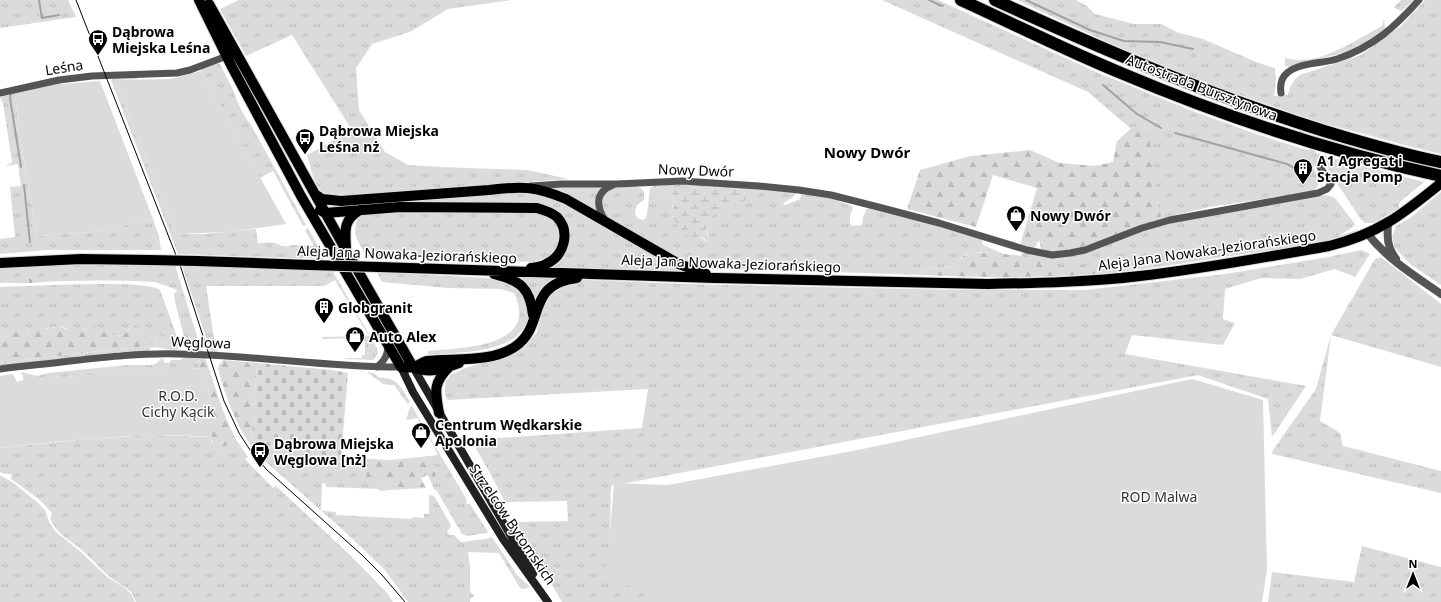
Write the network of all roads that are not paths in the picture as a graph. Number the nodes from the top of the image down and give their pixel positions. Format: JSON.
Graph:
{"nodes":[{"id":1,"x":199,"y":0,"type":"edge"},
{"id":2,"x":206,"y":0,"type":"edge"},
{"id":3,"x":961,"y":0,"type":"edge"},
{"id":4,"x":995,"y":0,"type":"edge"},
{"id":5,"x":1419,"y":0,"type":"edge"},
{"id":6,"x":227,"y":56,"type":"junction"},
{"id":7,"x":0,"y":93,"type":"edge"},
{"id":8,"x":1281,"y":93,"type":"tunnel mouth"},
{"id":9,"x":1441,"y":162,"type":"edge"},
{"id":10,"x":1320,"y":168,"type":"tunnel mouth"},
{"id":11,"x":1441,"y":176,"type":"edge"},
{"id":12,"x":617,"y":184,"type":"junction"},
{"id":13,"x":1441,"y":184,"type":"edge"},
{"id":14,"x":520,"y":186,"type":"junction"},
{"id":15,"x":315,"y":194,"type":"junction"},
{"id":16,"x":301,"y":196,"type":"junction"},
{"id":17,"x":342,"y":201,"type":"junction"},
{"id":18,"x":362,"y":210,"type":"junction"},
{"id":19,"x":326,"y":213,"type":"junction"},
{"id":20,"x":605,"y":220,"type":"junction"},
{"id":21,"x":1388,"y":223,"type":"junction"},
{"id":22,"x":322,"y":232,"type":"junction"},
{"id":23,"x":1368,"y":234,"type":"junction"},
{"id":24,"x":346,"y":250,"type":"junction"},
{"id":25,"x":0,"y":263,"type":"edge"},
{"id":26,"x":1403,"y":267,"type":"junction"},
{"id":27,"x":479,"y":270,"type":"junction"},
{"id":28,"x":514,"y":271,"type":"junction"},
{"id":29,"x":605,"y":274,"type":"junction"},
{"id":30,"x":715,"y":278,"type":"junction"},
{"id":31,"x":1441,"y":294,"type":"edge"},
{"id":32,"x":533,"y":319,"type":"junction"},
{"id":33,"x":400,"y":342,"type":"junction"},
{"id":34,"x":388,"y":344,"type":"junction"},
{"id":35,"x":469,"y":360,"type":"junction"},
{"id":36,"x":425,"y":361,"type":"junction"},
{"id":37,"x":377,"y":366,"type":"junction"},
{"id":38,"x":449,"y":366,"type":"junction"},
{"id":39,"x":401,"y":367,"type":"junction"},
{"id":40,"x":413,"y":367,"type":"junction"},
{"id":41,"x":0,"y":369,"type":"edge"},
{"id":42,"x":439,"y":413,"type":"junction"}],
"edges":[{"from":1,"to":6,"type":"main road","name":"Strzelców Bytomskich"},
{"from":2,"to":15,"type":"main road","name":"Strzelców Bytomskich"},
{"from":3,"to":11,"type":"highway","name":"Autostrada Bursztynowa"},
{"from":4,"to":9,"type":"highway","name":"Autostrada Bursztynowa"},
{"from":5,"to":8,"type":"street"},
{"from":6,"to":7,"type":"street","name":"Leśna"},
{"from":6,"to":16,"type":"main road","name":"Strzelców Bytomskich"},
{"from":10,"to":12,"type":"street","name":"Nowy Dwór"},
{"from":12,"to":14,"type":"street","name":"Nowy Dwór"},
{"from":12,"to":20,"type":"street"},
{"from":13,"to":21,"type":"main road","name":"Aleja Jana Nowaka-Jeziorańskiego"},
{"from":14,"to":17,"type":"main road"},
{"from":14,"to":20,"type":"main road"},
{"from":15,"to":17,"type":"main road"},
{"from":15,"to":19,"type":"main road","name":"Strzelców Bytomskich"},
{"from":16,"to":19,"type":"main road"},
{"from":16,"to":22,"type":"main road","name":"Strzelców Bytomskich"},
{"from":17,"to":19,"type":"main road"},
{"from":18,"to":19,"type":"main road"},
{"from":18,"to":24,"type":"main road"},
{"from":18,"to":28,"type":"main road"},
{"from":19,"to":22,"type":"main road"},
{"from":19,"to":24,"type":"main road","name":"Strzelców Bytomskich"},
{"from":20,"to":30,"type":"main road"},
{"from":21,"to":23,"type":"main road","name":"Aleja Jana Nowaka-Jeziorańskiego"},
{"from":21,"to":26,"type":"street"},
{"from":22,"to":34,"type":"main road","name":"Strzelców Bytomskich"},
{"from":23,"to":26,"type":"street"},
{"from":23,"to":30,"type":"main road","name":"Aleja Jana Nowaka-Jeziorańskiego"},
{"from":24,"to":33,"type":"main road","name":"Strzelców Bytomskich"},
{"from":25,"to":27,"type":"main road","name":"Aleja Jana Nowaka-Jeziorańskiego","bridge":true},
{"from":26,"to":31,"type":"street"},
{"from":27,"to":28,"type":"main road","name":"Aleja Jana Nowaka-Jeziorańskiego"},
{"from":27,"to":32,"type":"main road"},
{"from":28,"to":29,"type":"main road","name":"Aleja Jana Nowaka-Jeziorańskiego"},
{"from":29,"to":30,"type":"main road","name":"Aleja Jana Nowaka-Jeziorańskiego"},
{"from":29,"to":32,"type":"main road"},
{"from":32,"to":35,"type":"main road"},
{"from":33,"to":36,"type":"main road"},
{"from":33,"to":40,"type":"main road","name":"Strzelców Bytomskich"},
{"from":34,"to":37,"type":"street"},
{"from":34,"to":39,"type":"main road","name":"Strzelców Bytomskich"},
{"from":35,"to":36,"type":"main road"},
{"from":35,"to":38,"type":"main road"},
{"from":36,"to":40,"type":"main road"},
{"from":37,"to":39,"type":"street","name":"Węglowa"},
{"from":37,"to":41,"type":"street","name":"Węglowa"},
{"from":38,"to":40,"type":"main road"},
{"from":38,"to":42,"type":"main road"},
{"from":39,"to":40,"type":"main road"},
{"from":39,"to":42,"type":"main road","name":"Strzelców Bytomskich"},
{"from":40,"to":42,"type":"main road","name":"Strzelców Bytomskich"}]}
